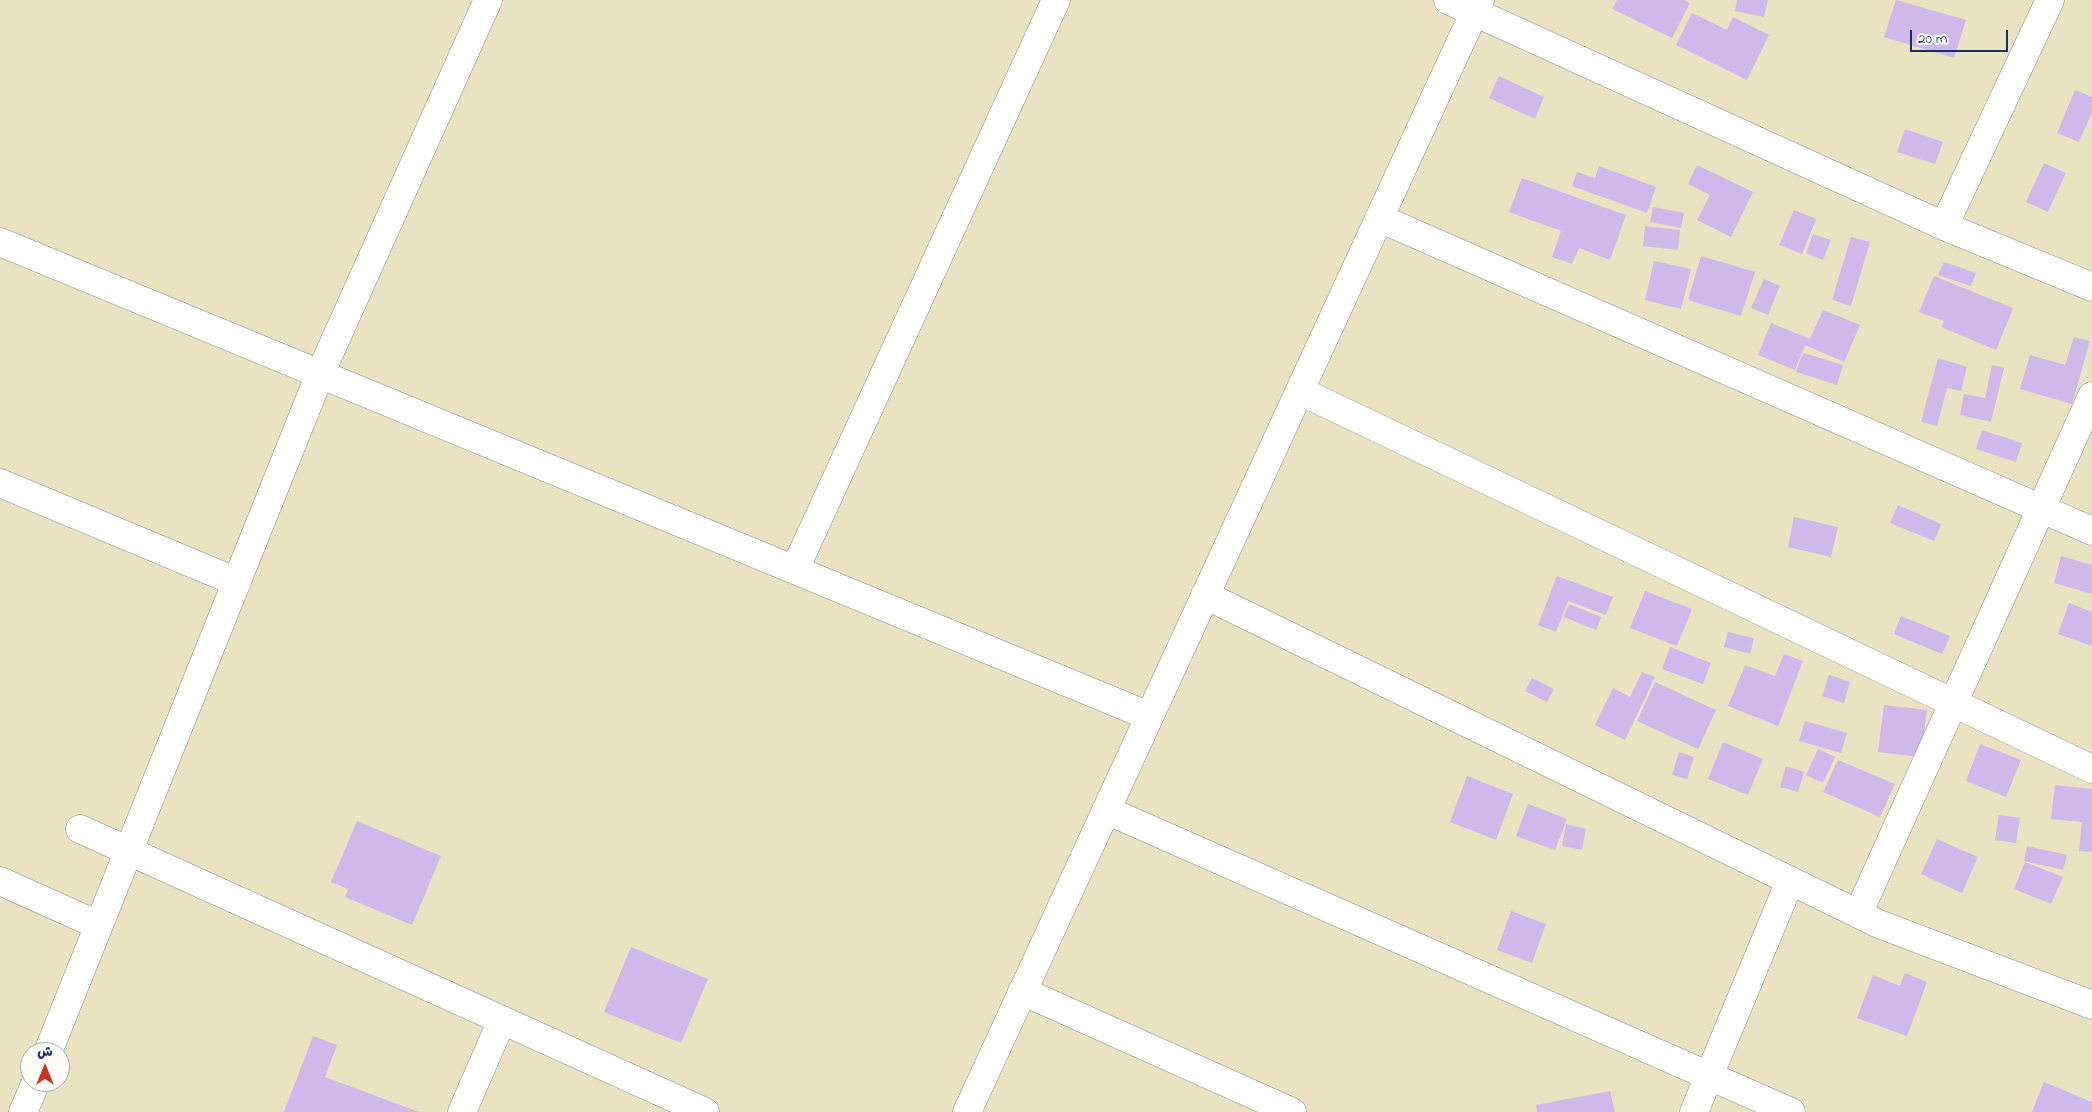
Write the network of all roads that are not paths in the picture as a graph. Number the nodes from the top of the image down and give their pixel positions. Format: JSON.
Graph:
{"nodes":[{"id":1,"x":488,"y":0,"type":"edge"},
{"id":2,"x":1056,"y":0,"type":"edge"},
{"id":3,"x":1448,"y":0,"type":"edge"},
{"id":4,"x":2050,"y":0,"type":"edge"},
{"id":5,"x":1477,"y":6,"type":"edge"},
{"id":6,"x":1379,"y":218,"type":"junction"},
{"id":7,"x":1944,"y":226,"type":"junction"},
{"id":8,"x":0,"y":242,"type":"edge"},
{"id":9,"x":2092,"y":287,"type":"edge"},
{"id":10,"x":320,"y":374,"type":"junction"},
{"id":11,"x":1300,"y":391,"type":"junction"},
{"id":12,"x":2092,"y":396,"type":"edge"},
{"id":13,"x":0,"y":483,"type":"edge"},
{"id":14,"x":2041,"y":508,"type":"junction"},
{"id":15,"x":2092,"y":531,"type":"edge"},
{"id":16,"x":795,"y":569,"type":"junction"},
{"id":17,"x":237,"y":582,"type":"junction"},
{"id":18,"x":1205,"y":595,"type":"junction"},
{"id":19,"x":1953,"y":703,"type":"junction"},
{"id":20,"x":1149,"y":716,"type":"junction"},
{"id":21,"x":2092,"y":769,"type":"edge"},
{"id":22,"x":1106,"y":810,"type":"junction"},
{"id":23,"x":80,"y":829,"type":"dead end"},
{"id":24,"x":128,"y":851,"type":"junction"},
{"id":25,"x":0,"y":881,"type":"edge"},
{"id":26,"x":1790,"y":881,"type":"junction"},
{"id":27,"x":1858,"y":914,"type":"junction"},
{"id":28,"x":98,"y":925,"type":"junction"},
{"id":29,"x":1022,"y":991,"type":"junction"},
{"id":30,"x":2092,"y":1005,"type":"edge"},
{"id":31,"x":502,"y":1020,"type":"junction"},
{"id":32,"x":52,"y":1042,"type":"edge"},
{"id":33,"x":1709,"y":1076,"type":"junction"},
{"id":34,"x":32,"y":1092,"type":"edge"},
{"id":35,"x":24,"y":1112,"type":"edge"},
{"id":36,"x":462,"y":1112,"type":"edge"},
{"id":37,"x":705,"y":1112,"type":"edge"},
{"id":38,"x":967,"y":1112,"type":"edge"},
{"id":39,"x":1292,"y":1112,"type":"edge"},
{"id":40,"x":1694,"y":1112,"type":"edge"},
{"id":41,"x":1791,"y":1112,"type":"edge"}],
"edges":[{"from":1,"to":10,"type":"street"},
{"from":2,"to":16,"type":"street"},
{"from":3,"to":5,"type":"street"},
{"from":4,"to":7,"type":"street"},
{"from":5,"to":6,"type":"street"},
{"from":5,"to":7,"type":"street"},
{"from":6,"to":11,"type":"street"},
{"from":6,"to":14,"type":"street"},
{"from":7,"to":9,"type":"street"},
{"from":8,"to":10,"type":"street"},
{"from":10,"to":16,"type":"street"},
{"from":10,"to":17,"type":"street"},
{"from":11,"to":18,"type":"street"},
{"from":11,"to":19,"type":"street"},
{"from":12,"to":14,"type":"street"},
{"from":13,"to":17,"type":"street"},
{"from":14,"to":15,"type":"street"},
{"from":14,"to":19,"type":"street"},
{"from":16,"to":20,"type":"street"},
{"from":17,"to":24,"type":"street"},
{"from":18,"to":20,"type":"street"},
{"from":18,"to":26,"type":"street"},
{"from":19,"to":21,"type":"street"},
{"from":19,"to":27,"type":"street"},
{"from":20,"to":22,"type":"street"},
{"from":22,"to":29,"type":"street"},
{"from":22,"to":33,"type":"street"},
{"from":23,"to":24,"type":"street"},
{"from":24,"to":28,"type":"street"},
{"from":24,"to":31,"type":"street"},
{"from":25,"to":28,"type":"street"},
{"from":26,"to":27,"type":"street"},
{"from":26,"to":33,"type":"street"},
{"from":27,"to":30,"type":"street"},
{"from":28,"to":32,"type":"street"},
{"from":29,"to":38,"type":"street"},
{"from":29,"to":39,"type":"street"},
{"from":31,"to":36,"type":"street"},
{"from":31,"to":37,"type":"street"},
{"from":33,"to":40,"type":"street"},
{"from":33,"to":41,"type":"street"},
{"from":34,"to":35,"type":"street"}]}
